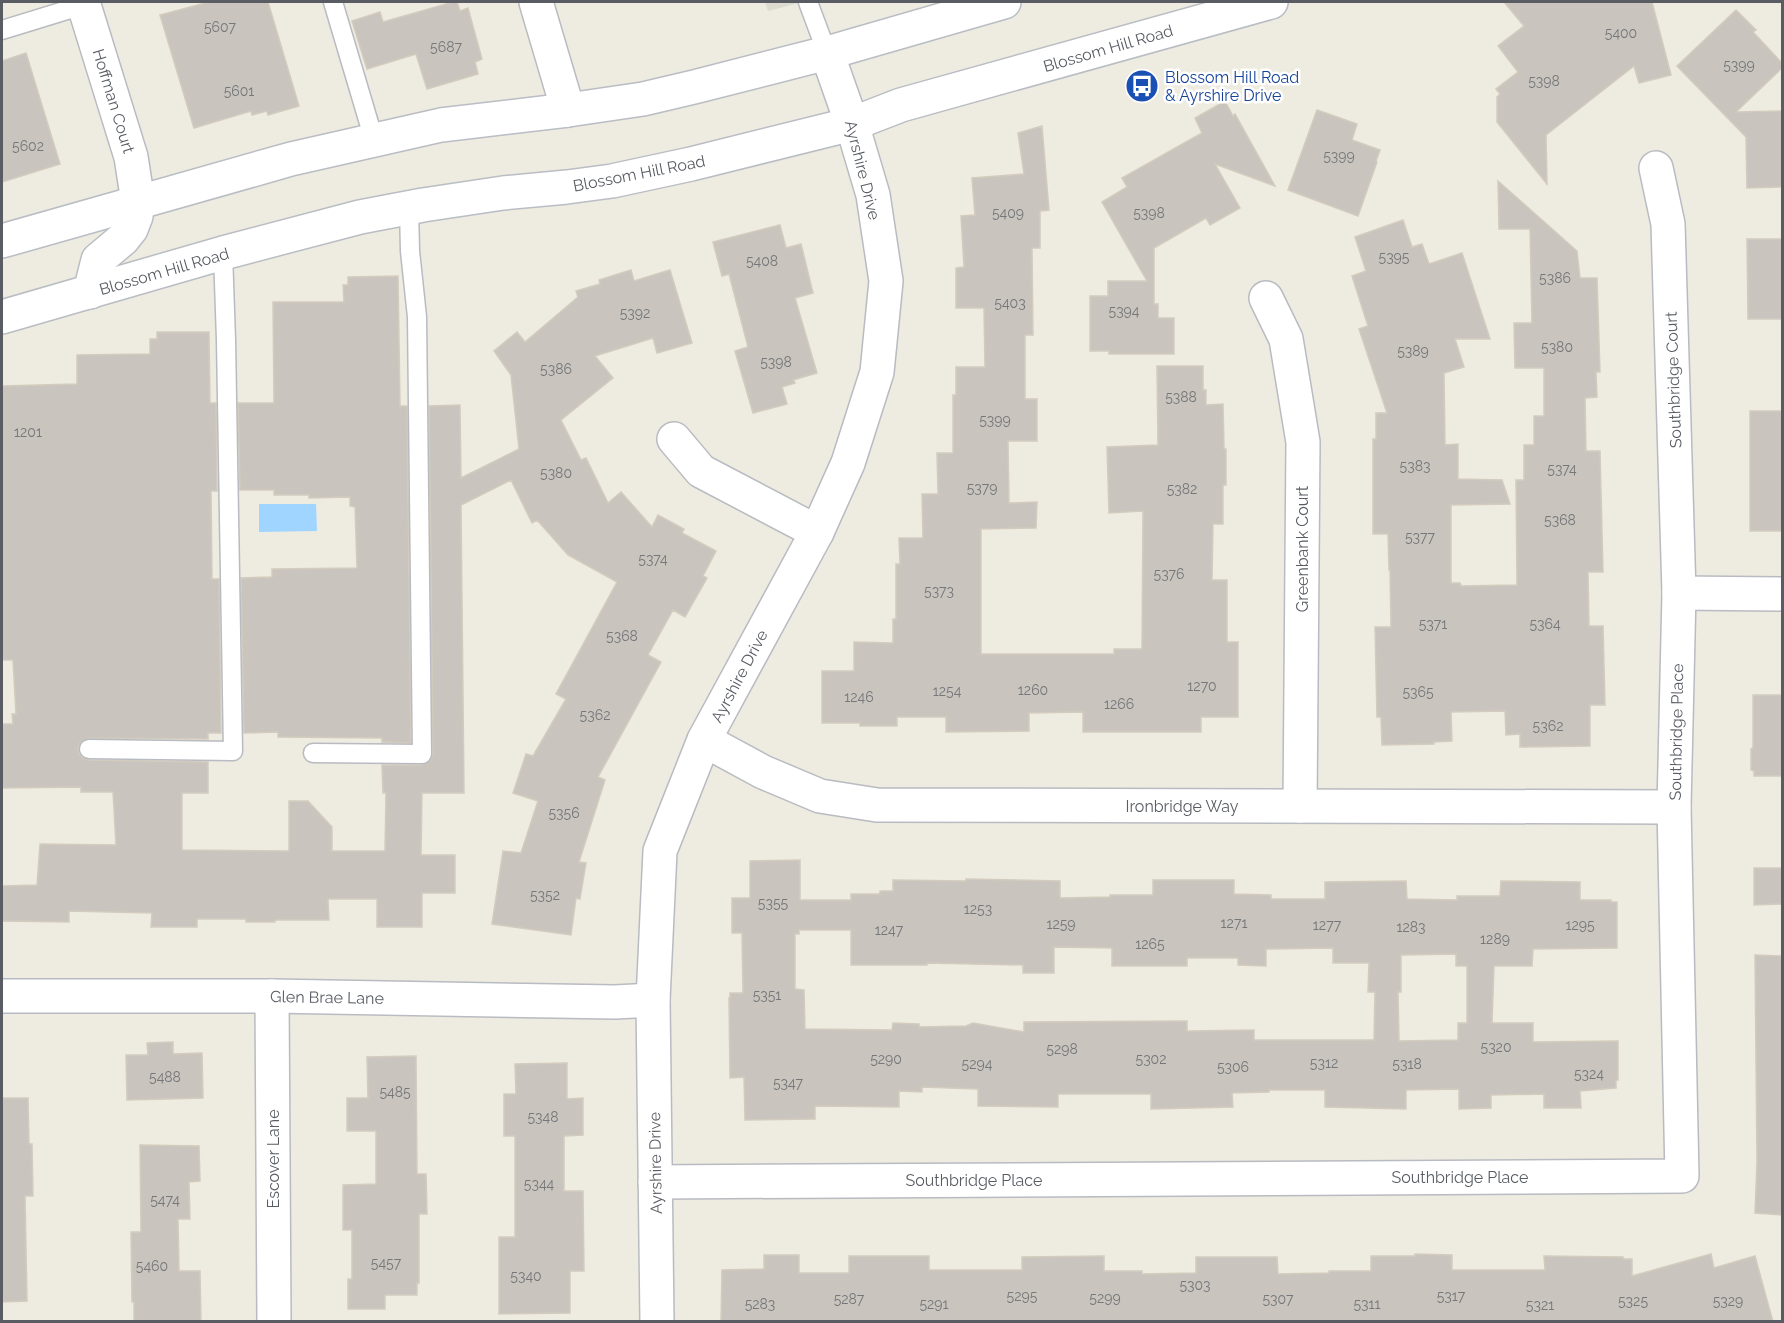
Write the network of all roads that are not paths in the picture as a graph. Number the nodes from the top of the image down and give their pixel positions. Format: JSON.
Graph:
{"nodes":[{"id":1,"x":333,"y":2,"type":"edge"},
{"id":2,"x":536,"y":2,"type":"edge"},
{"id":3,"x":808,"y":2,"type":"edge"},
{"id":4,"x":1270,"y":2,"type":"edge"},
{"id":5,"x":88,"y":3,"type":"edge"},
{"id":6,"x":989,"y":3,"type":"edge"},
{"id":7,"x":2,"y":30,"type":"edge"},
{"id":8,"x":827,"y":53,"type":"junction"},
{"id":9,"x":568,"y":110,"type":"junction"},
{"id":10,"x":852,"y":124,"type":"junction"},
{"id":11,"x":374,"y":140,"type":"junction"},
{"id":12,"x":1656,"y":168,"type":"dead end"},
{"id":13,"x":138,"y":202,"type":"junction"},
{"id":14,"x":408,"y":208,"type":"junction"},
{"id":15,"x":2,"y":241,"type":"edge"},
{"id":16,"x":223,"y":253,"type":"junction"},
{"id":17,"x":90,"y":292,"type":"junction"},
{"id":18,"x":1266,"y":298,"type":"dead end"},
{"id":19,"x":2,"y":317,"type":"edge"},
{"id":20,"x":674,"y":439,"type":"dead end"},
{"id":21,"x":817,"y":532,"type":"junction"},
{"id":22,"x":1679,"y":593,"type":"junction"},
{"id":23,"x":1782,"y":594,"type":"edge"},
{"id":24,"x":704,"y":740,"type":"junction"},
{"id":25,"x":89,"y":749,"type":"dead end"},
{"id":26,"x":313,"y":753,"type":"dead end"},
{"id":27,"x":1300,"y":806,"type":"junction"},
{"id":28,"x":1674,"y":807,"type":"junction"},
{"id":29,"x":2,"y":996,"type":"edge"},
{"id":30,"x":272,"y":996,"type":"junction"},
{"id":31,"x":653,"y":1000,"type":"junction"},
{"id":32,"x":655,"y":1182,"type":"junction"},
{"id":33,"x":274,"y":1322,"type":"edge"},
{"id":34,"x":657,"y":1322,"type":"edge"}],
"edges":[{"from":1,"to":11,"type":"lane"},
{"from":2,"to":9,"type":"street"},
{"from":3,"to":8,"type":"lane"},
{"from":4,"to":10,"type":"street","name":"Blossom Hill Road"},
{"from":5,"to":7,"type":"lane"},
{"from":5,"to":13,"type":"street","name":"Hoffman Court"},
{"from":6,"to":8,"type":"street"},
{"from":8,"to":9,"type":"street"},
{"from":8,"to":10,"type":"street","name":"Ayrshire Drive"},
{"from":9,"to":11,"type":"street"},
{"from":10,"to":14,"type":"street","name":"Blossom Hill Road"},
{"from":10,"to":21,"type":"street","name":"Ayrshire Drive"},
{"from":11,"to":13,"type":"street"},
{"from":12,"to":22,"type":"street","name":"Southbridge Court"},
{"from":13,"to":15,"type":"street"},
{"from":13,"to":17,"type":"street"},
{"from":14,"to":16,"type":"street","name":"Blossom Hill Road"},
{"from":14,"to":26,"type":"lane"},
{"from":16,"to":17,"type":"street","name":"Blossom Hill Road"},
{"from":16,"to":25,"type":"lane"},
{"from":17,"to":19,"type":"street","name":"Blossom Hill Road"},
{"from":18,"to":27,"type":"street","name":"Greenbank Court"},
{"from":20,"to":21,"type":"street"},
{"from":21,"to":24,"type":"street","name":"Ayrshire Drive"},
{"from":22,"to":23,"type":"street"},
{"from":22,"to":28,"type":"street","name":"Southbridge Place"},
{"from":24,"to":27,"type":"street","name":"Ironbridge Way"},
{"from":24,"to":31,"type":"street","name":"Ayrshire Drive"},
{"from":27,"to":28,"type":"street","name":"Ironbridge Way"},
{"from":28,"to":32,"type":"street","name":"Southbridge Place"},
{"from":29,"to":30,"type":"street","name":"Glen Brae Lane"},
{"from":30,"to":31,"type":"street","name":"Glen Brae Lane"},
{"from":30,"to":33,"type":"street","name":"Escover Lane"},
{"from":31,"to":32,"type":"street","name":"Ayrshire Drive"},
{"from":32,"to":34,"type":"street","name":"Ayrshire Drive"}]}
